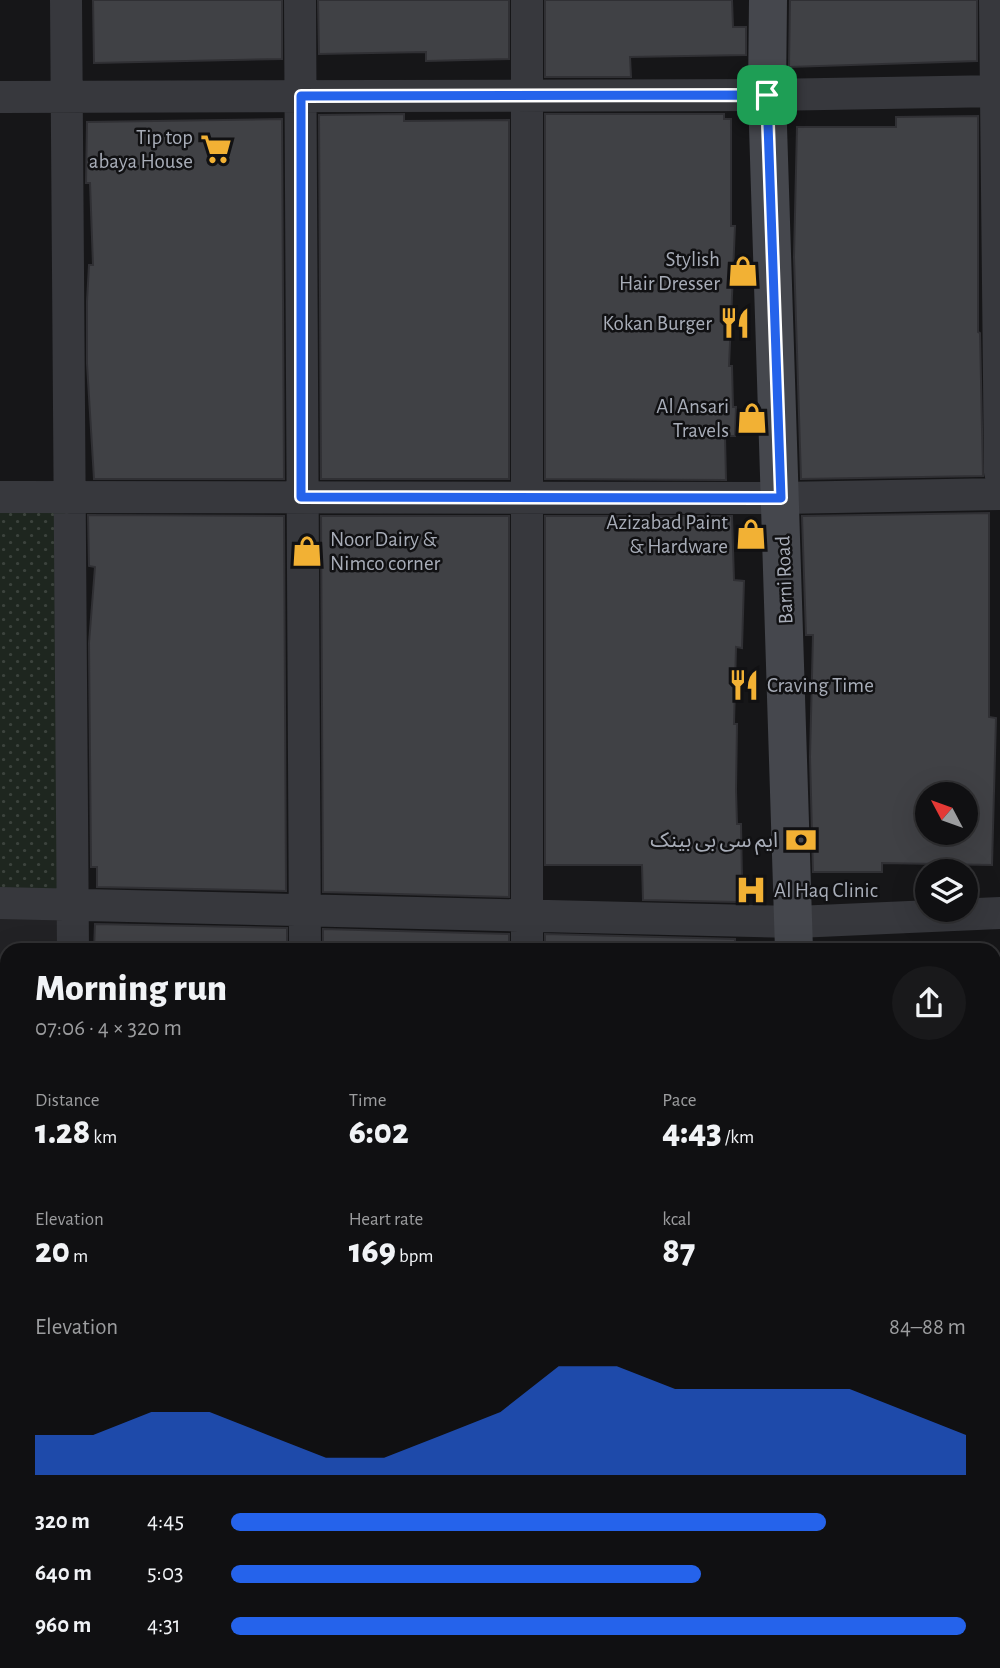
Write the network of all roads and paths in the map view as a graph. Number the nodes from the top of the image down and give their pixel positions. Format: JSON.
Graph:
{"nodes":[{"id":1,"x":66,"y":0,"type":"edge"},
{"id":2,"x":300,"y":0,"type":"edge"},
{"id":3,"x":527,"y":0,"type":"edge"},
{"id":4,"x":768,"y":0,"type":"edge"},
{"id":5,"x":995,"y":0,"type":"edge"},
{"id":6,"x":997,"y":91,"type":"edge"},
{"id":7,"x":528,"y":95,"type":"junction"},
{"id":8,"x":767,"y":95,"type":"junction"},
{"id":9,"x":66,"y":96,"type":"junction"},
{"id":10,"x":301,"y":96,"type":"junction"},
{"id":11,"x":0,"y":97,"type":"edge"},
{"id":12,"x":1000,"y":472,"type":"edge"},
{"id":13,"x":1000,"y":494,"type":"edge"},
{"id":14,"x":0,"y":497,"type":"edge"},
{"id":15,"x":69,"y":497,"type":"junction"},
{"id":16,"x":301,"y":497,"type":"junction"},
{"id":17,"x":527,"y":497,"type":"junction"},
{"id":18,"x":781,"y":498,"type":"junction"},
{"id":19,"x":0,"y":903,"type":"edge"},
{"id":20,"x":72,"y":903,"type":"junction"},
{"id":21,"x":305,"y":909,"type":"junction"},
{"id":22,"x":1000,"y":913,"type":"edge"},
{"id":23,"x":527,"y":915,"type":"junction"},
{"id":24,"x":795,"y":936,"type":"edge"},
{"id":25,"x":73,"y":943,"type":"edge"},
{"id":26,"x":305,"y":943,"type":"edge"},
{"id":27,"x":527,"y":943,"type":"edge"}],
"edges":[{"from":1,"to":9,"type":"street"},
{"from":2,"to":10,"type":"street"},
{"from":3,"to":7,"type":"street"},
{"from":4,"to":8,"type":"street","name":"Barni Road"},
{"from":5,"to":6,"type":"street"},
{"from":6,"to":8,"type":"street"},
{"from":6,"to":12,"type":"street"},
{"from":7,"to":8,"type":"street"},
{"from":7,"to":10,"type":"street"},
{"from":7,"to":17,"type":"street"},
{"from":8,"to":18,"type":"street","name":"Barni Road"},
{"from":9,"to":10,"type":"street"},
{"from":9,"to":11,"type":"street"},
{"from":9,"to":15,"type":"street"},
{"from":10,"to":16,"type":"street"},
{"from":13,"to":18,"type":"street"},
{"from":14,"to":15,"type":"street"},
{"from":15,"to":16,"type":"street"},
{"from":15,"to":20,"type":"street"},
{"from":16,"to":17,"type":"street"},
{"from":16,"to":21,"type":"street"},
{"from":17,"to":18,"type":"street"},
{"from":17,"to":23,"type":"street"},
{"from":18,"to":24,"type":"street","name":"Barni Road"},
{"from":19,"to":20,"type":"street"},
{"from":20,"to":21,"type":"street"},
{"from":20,"to":25,"type":"street"},
{"from":21,"to":23,"type":"street"},
{"from":21,"to":26,"type":"street"},
{"from":22,"to":24,"type":"street"},
{"from":23,"to":24,"type":"street"},
{"from":23,"to":27,"type":"street"}]}
